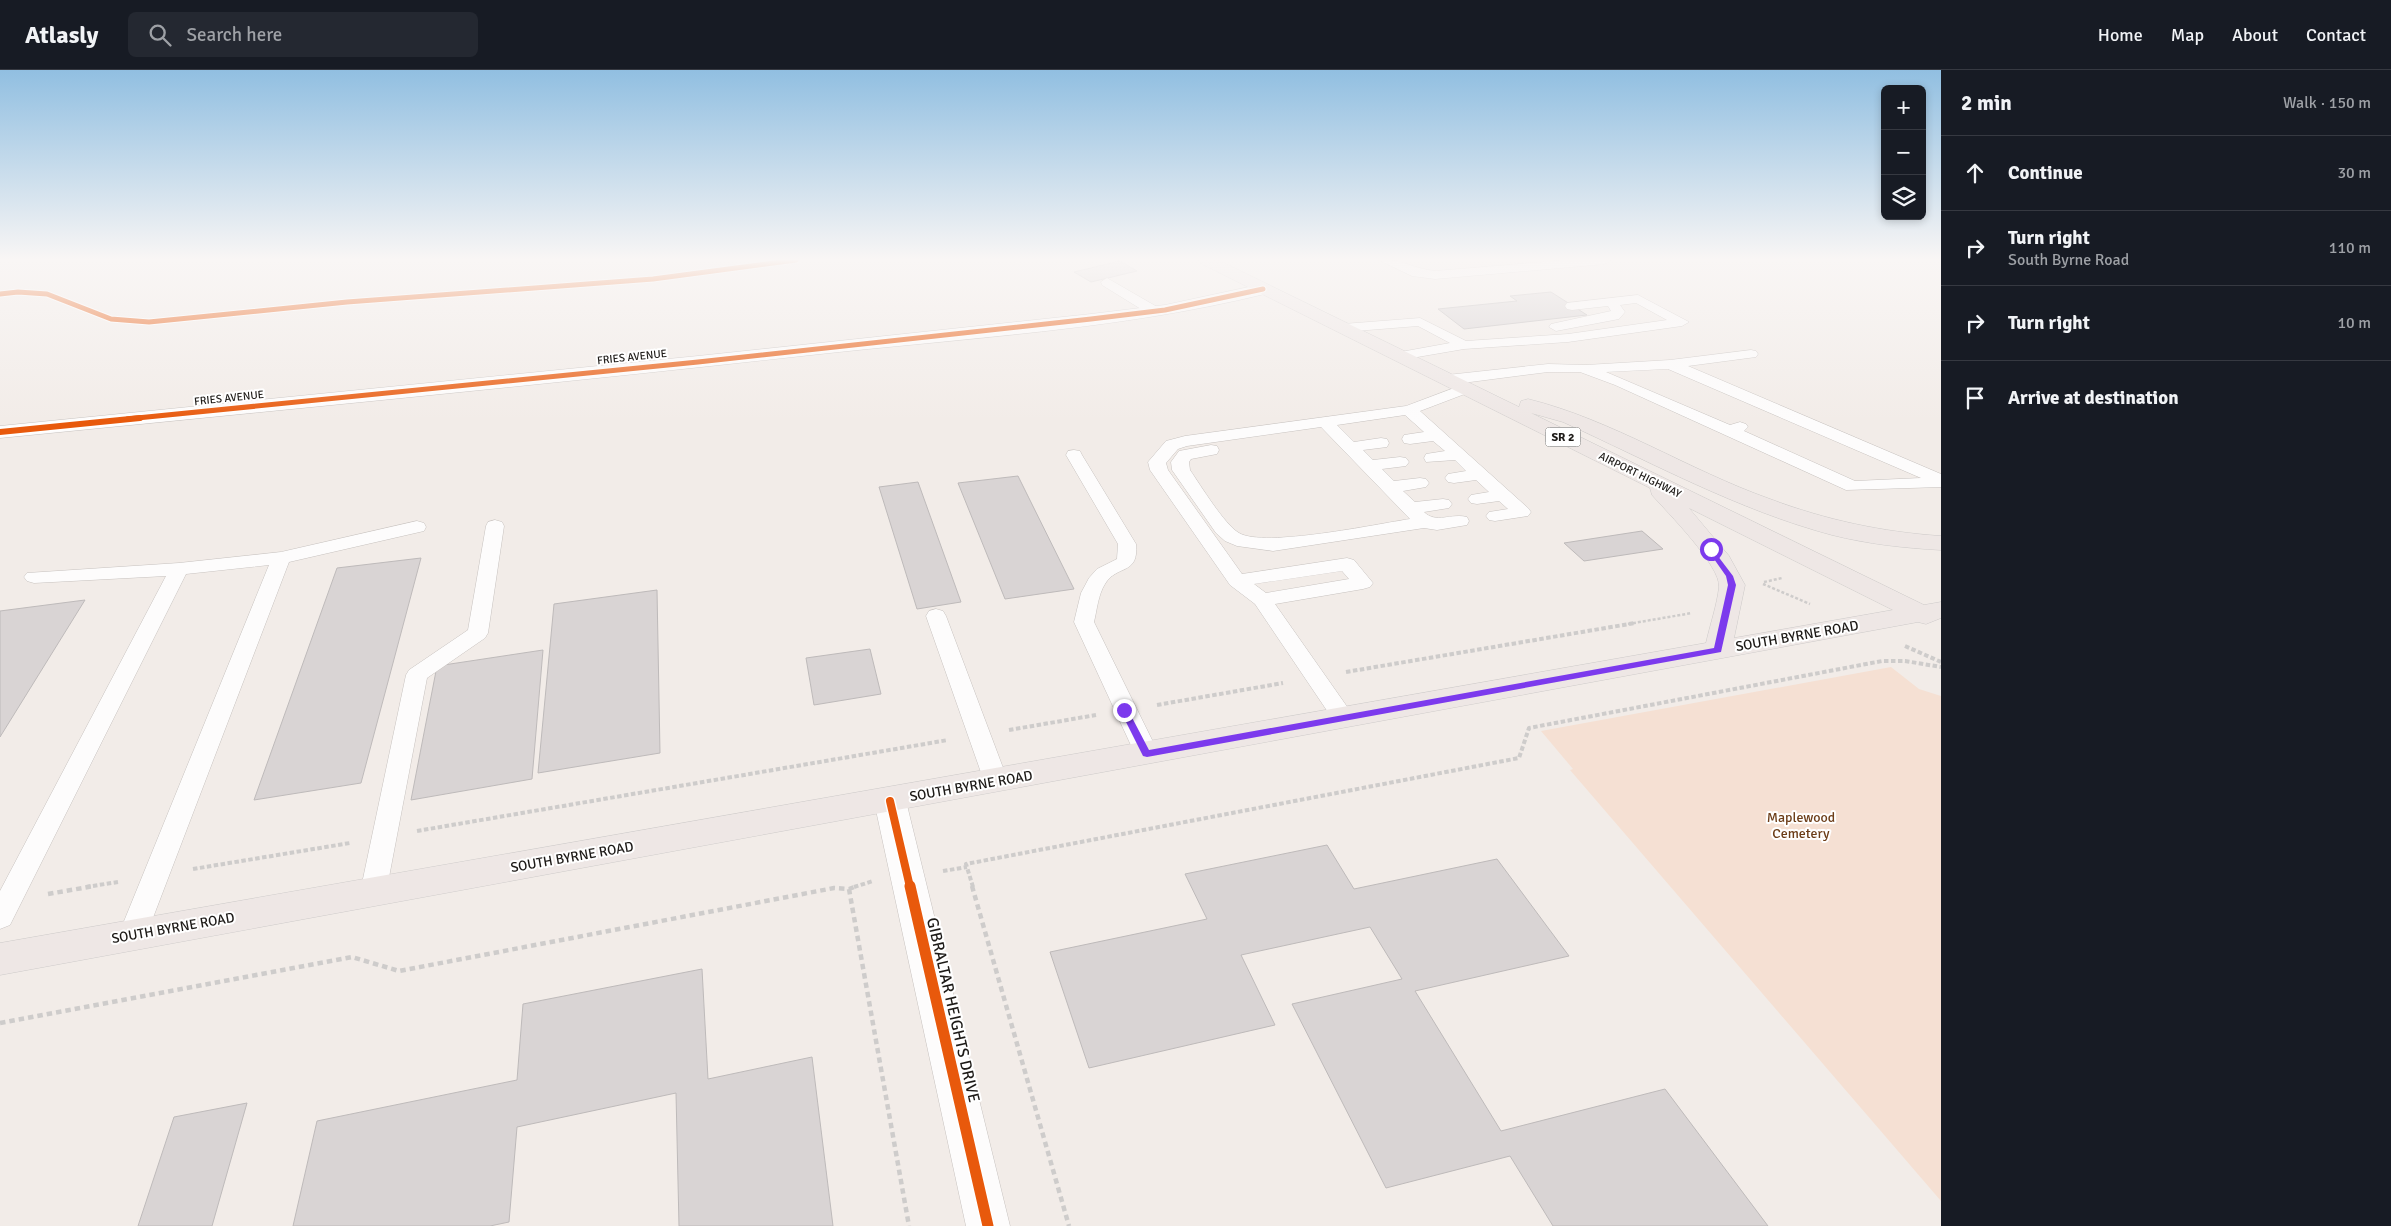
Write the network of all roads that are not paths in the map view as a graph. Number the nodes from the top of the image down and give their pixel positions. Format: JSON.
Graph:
{"nodes":[{"id":1,"x":1136,"y":314,"type":"edge"},
{"id":2,"x":1314,"y":314,"type":"edge"},
{"id":3,"x":1616,"y":314,"type":"edge"},
{"id":4,"x":1667,"y":314,"type":"edge"},
{"id":5,"x":1444,"y":320,"type":"dead end"},
{"id":6,"x":1420,"y":322,"type":"junction"},
{"id":7,"x":1343,"y":328,"type":"junction"},
{"id":8,"x":1542,"y":340,"type":"junction"},
{"id":9,"x":1464,"y":345,"type":"junction"},
{"id":10,"x":1751,"y":354,"type":"dead end"},
{"id":11,"x":1400,"y":356,"type":"junction"},
{"id":12,"x":1670,"y":364,"type":"junction"},
{"id":13,"x":1582,"y":368,"type":"junction"},
{"id":14,"x":1456,"y":384,"type":"junction"},
{"id":15,"x":1719,"y":385,"type":"junction"},
{"id":16,"x":1700,"y":392,"type":"dead end"},
{"id":17,"x":1750,"y":398,"type":"junction"},
{"id":18,"x":1730,"y":407,"type":"dead end"},
{"id":19,"x":1409,"y":410,"type":"junction"},
{"id":20,"x":1781,"y":411,"type":"junction"},
{"id":21,"x":1760,"y":419,"type":"dead end"},
{"id":22,"x":1325,"y":422,"type":"junction"},
{"id":23,"x":1815,"y":425,"type":"junction"},
{"id":24,"x":1279,"y":428,"type":"junction"},
{"id":25,"x":0,"y":432,"type":"edge"},
{"id":26,"x":1795,"y":434,"type":"dead end"},
{"id":27,"x":1437,"y":436,"type":"junction"},
{"id":28,"x":1410,"y":439,"type":"dead end"},
{"id":29,"x":1854,"y":442,"type":"junction"},
{"id":30,"x":1381,"y":443,"type":"dead end"},
{"id":31,"x":1350,"y":447,"type":"junction"},
{"id":32,"x":1833,"y":451,"type":"dead end"},
{"id":33,"x":1074,"y":455,"type":"dead end"},
{"id":34,"x":1458,"y":455,"type":"junction"},
{"id":35,"x":1432,"y":458,"type":"dead end"},
{"id":36,"x":1400,"y":462,"type":"dead end"},
{"id":37,"x":1369,"y":466,"type":"junction"},
{"id":38,"x":1480,"y":474,"type":"junction"},
{"id":39,"x":1454,"y":478,"type":"dead end"},
{"id":40,"x":1652,"y":481,"type":"junction"},
{"id":41,"x":1941,"y":481,"type":"edge"},
{"id":42,"x":1420,"y":483,"type":"dead end"},
{"id":43,"x":1390,"y":487,"type":"junction"},
{"id":44,"x":1503,"y":495,"type":"junction"},
{"id":45,"x":1477,"y":499,"type":"dead end"},
{"id":46,"x":1442,"y":504,"type":"dead end"},
{"id":47,"x":1411,"y":508,"type":"junction"},
{"id":48,"x":1495,"y":516,"type":"dead end"},
{"id":49,"x":1460,"y":520,"type":"dead end"},
{"id":50,"x":1424,"y":522,"type":"junction"},
{"id":51,"x":495,"y":526,"type":"dead end"},
{"id":52,"x":417,"y":527,"type":"dead end"},
{"id":53,"x":1324,"y":537,"type":"junction"},
{"id":54,"x":1941,"y":543,"type":"edge"},
{"id":55,"x":281,"y":558,"type":"junction"},
{"id":56,"x":1347,"y":564,"type":"junction"},
{"id":57,"x":179,"y":570,"type":"junction"},
{"id":58,"x":34,"y":577,"type":"dead end"},
{"id":59,"x":1237,"y":581,"type":"junction"},
{"id":60,"x":1262,"y":600,"type":"junction"},
{"id":61,"x":936,"y":616,"type":"dead end"},
{"id":62,"x":1934,"y":616,"type":"edge"},
{"id":63,"x":1718,"y":650,"type":"junction"},
{"id":64,"x":1344,"y":718,"type":"junction"},
{"id":65,"x":1147,"y":754,"type":"junction"},
{"id":66,"x":996,"y":781,"type":"junction"},
{"id":67,"x":890,"y":800,"type":"junction"},
{"id":68,"x":373,"y":893,"type":"junction"},
{"id":69,"x":0,"y":917,"type":"edge"},
{"id":70,"x":132,"y":936,"type":"junction"},
{"id":71,"x":0,"y":959,"type":"edge"},
{"id":72,"x":988,"y":1226,"type":"edge"}],
"edges":[{"from":1,"to":25,"type":"street","name":"FRIES AVENUE"},
{"from":2,"to":7,"type":"main road","name":"AIRPORT HIGHWAY","number":"SR 2"},
{"from":3,"to":8,"type":"lane"},
{"from":4,"to":8,"type":"lane"},
{"from":5,"to":6,"type":"lane"},
{"from":6,"to":7,"type":"lane"},
{"from":6,"to":9,"type":"lane"},
{"from":7,"to":11,"type":"main road","name":"AIRPORT HIGHWAY","number":"SR 2"},
{"from":8,"to":9,"type":"lane"},
{"from":9,"to":11,"type":"lane"},
{"from":10,"to":12,"type":"lane"},
{"from":11,"to":14,"type":"main road","name":"AIRPORT HIGHWAY","number":"SR 2"},
{"from":12,"to":13,"type":"lane"},
{"from":12,"to":15,"type":"lane"},
{"from":13,"to":14,"type":"lane"},
{"from":13,"to":41,"type":"lane"},
{"from":14,"to":19,"type":"lane"},
{"from":14,"to":40,"type":"main road","name":"AIRPORT HIGHWAY","number":"SR 2"},
{"from":14,"to":54,"type":"main road"},
{"from":15,"to":16,"type":"lane"},
{"from":15,"to":17,"type":"lane"},
{"from":17,"to":18,"type":"lane"},
{"from":17,"to":20,"type":"lane"},
{"from":19,"to":22,"type":"lane"},
{"from":19,"to":27,"type":"lane"},
{"from":20,"to":21,"type":"lane"},
{"from":20,"to":23,"type":"lane"},
{"from":22,"to":24,"type":"lane"},
{"from":22,"to":31,"type":"lane"},
{"from":23,"to":26,"type":"lane"},
{"from":23,"to":29,"type":"lane"},
{"from":24,"to":53,"type":"lane"},
{"from":24,"to":59,"type":"lane"},
{"from":27,"to":28,"type":"lane"},
{"from":27,"to":34,"type":"lane"},
{"from":29,"to":32,"type":"lane"},
{"from":29,"to":41,"type":"lane"},
{"from":30,"to":31,"type":"lane"},
{"from":31,"to":37,"type":"lane"},
{"from":33,"to":65,"type":"lane"},
{"from":34,"to":35,"type":"lane"},
{"from":34,"to":38,"type":"lane"},
{"from":36,"to":37,"type":"lane"},
{"from":37,"to":43,"type":"lane"},
{"from":38,"to":39,"type":"lane"},
{"from":38,"to":44,"type":"lane"},
{"from":40,"to":62,"type":"main road","name":"AIRPORT HIGHWAY","number":"SR 2"},
{"from":40,"to":63,"type":"main road"},
{"from":42,"to":43,"type":"lane"},
{"from":43,"to":47,"type":"lane"},
{"from":44,"to":45,"type":"lane"},
{"from":44,"to":48,"type":"lane"},
{"from":46,"to":47,"type":"lane"},
{"from":47,"to":50,"type":"lane"},
{"from":49,"to":50,"type":"lane"},
{"from":50,"to":53,"type":"lane"},
{"from":51,"to":68,"type":"lane"},
{"from":52,"to":55,"type":"lane"},
{"from":53,"to":56,"type":"lane"},
{"from":55,"to":57,"type":"lane"},
{"from":55,"to":70,"type":"lane"},
{"from":56,"to":59,"type":"lane"},
{"from":56,"to":60,"type":"lane"},
{"from":57,"to":58,"type":"lane"},
{"from":57,"to":69,"type":"lane"},
{"from":59,"to":60,"type":"lane"},
{"from":60,"to":64,"type":"lane"},
{"from":61,"to":66,"type":"lane"},
{"from":62,"to":63,"type":"main road","name":"SOUTH BYRNE ROAD"},
{"from":63,"to":64,"type":"main road","name":"SOUTH BYRNE ROAD"},
{"from":64,"to":65,"type":"main road","name":"SOUTH BYRNE ROAD"},
{"from":65,"to":66,"type":"main road","name":"SOUTH BYRNE ROAD"},
{"from":66,"to":67,"type":"main road","name":"SOUTH BYRNE ROAD"},
{"from":67,"to":68,"type":"main road","name":"SOUTH BYRNE ROAD"},
{"from":67,"to":72,"type":"street","name":"GIBRALTAR HEIGHTS DRIVE"},
{"from":68,"to":70,"type":"main road","name":"SOUTH BYRNE ROAD"},
{"from":70,"to":71,"type":"main road","name":"SOUTH BYRNE ROAD"}]}
